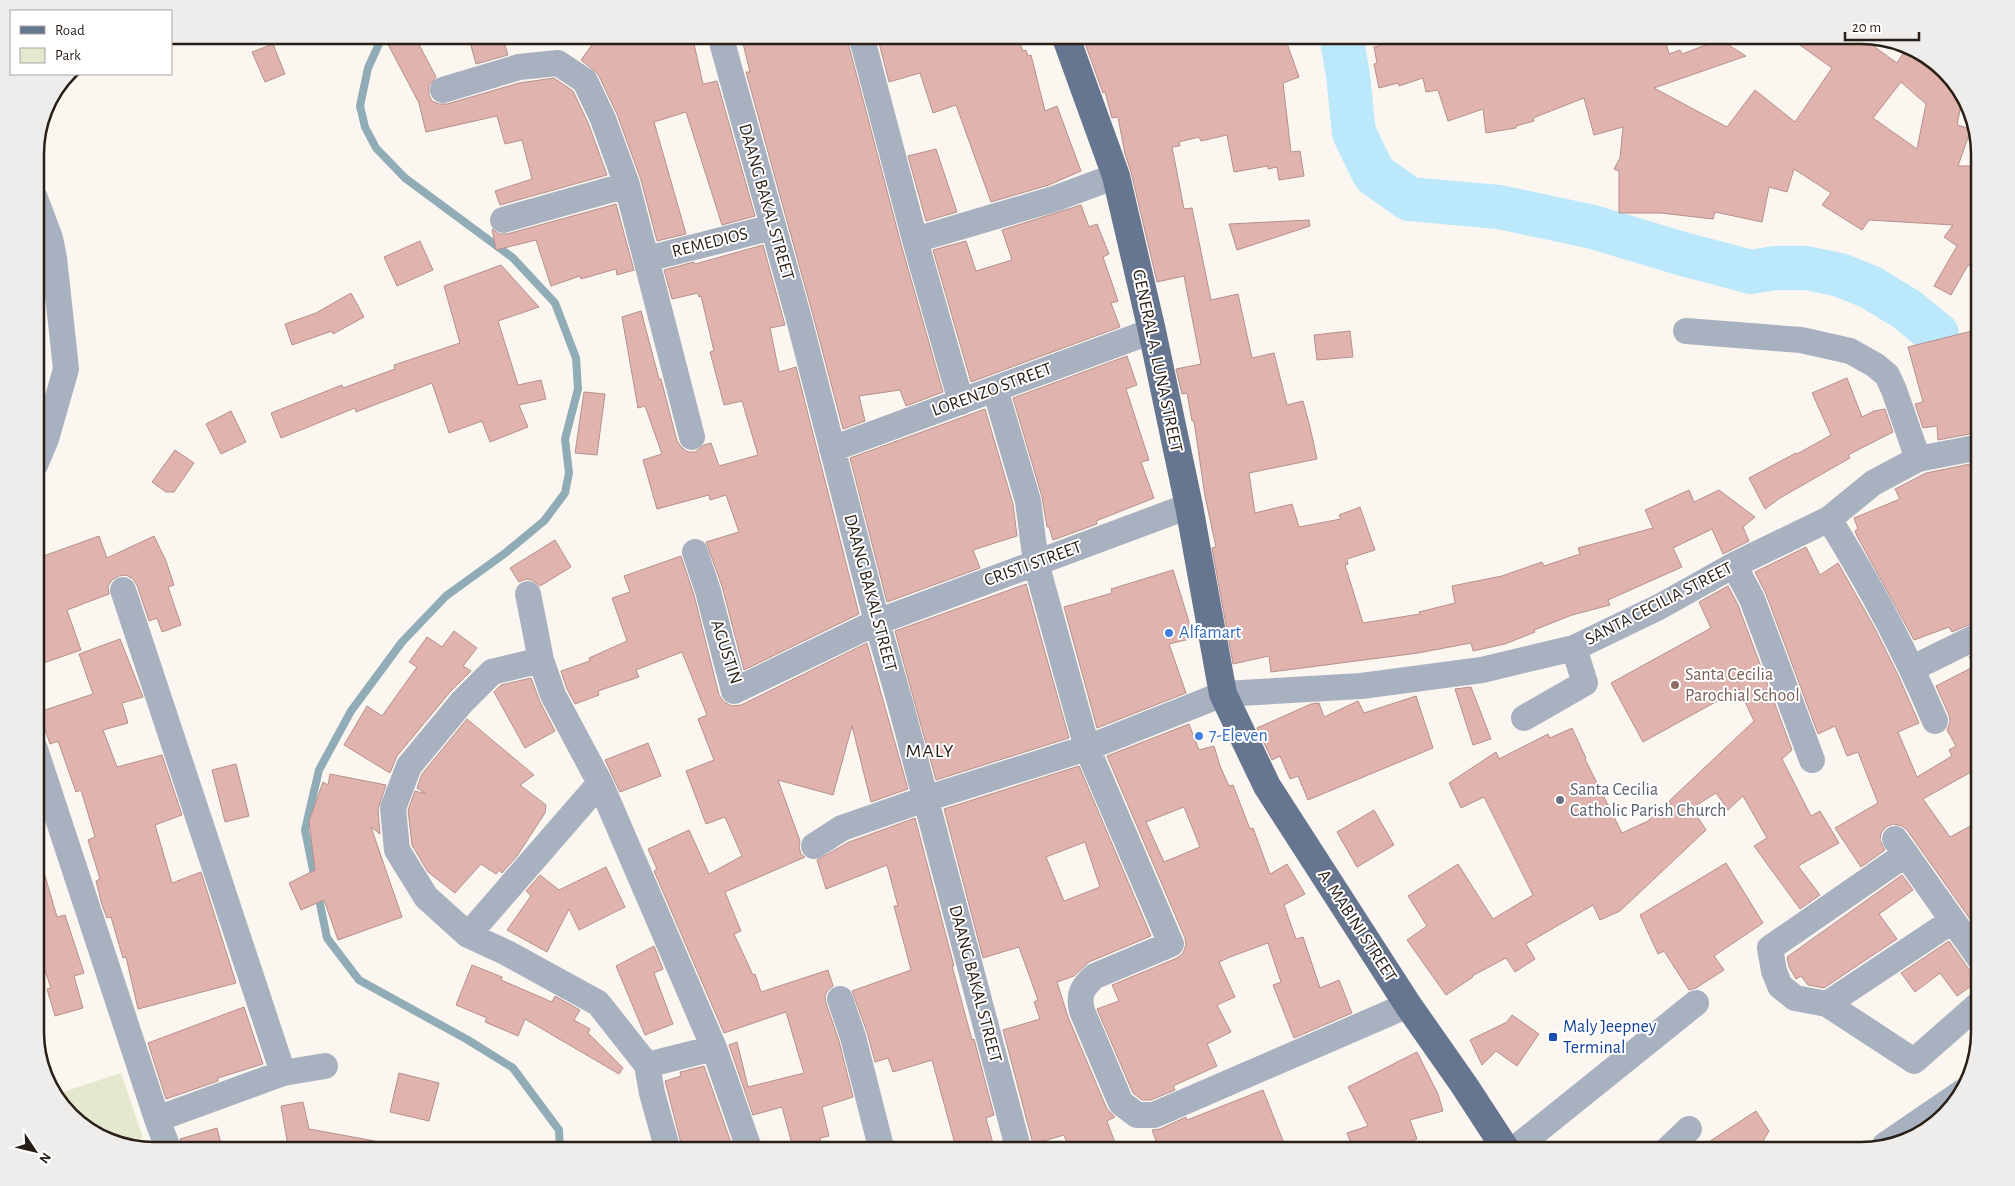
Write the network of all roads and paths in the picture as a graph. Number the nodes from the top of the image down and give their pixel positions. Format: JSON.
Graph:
{"nodes":[{"id":1,"x":722,"y":44,"type":"edge"},
{"id":2,"x":863,"y":44,"type":"edge"},
{"id":3,"x":1068,"y":44,"type":"edge"},
{"id":4,"x":443,"y":90,"type":"dead end"},
{"id":5,"x":1116,"y":176,"type":"junction"},
{"id":6,"x":627,"y":185,"type":"junction"},
{"id":7,"x":503,"y":220,"type":"dead end"},
{"id":8,"x":44,"y":222,"type":"edge"},
{"id":9,"x":773,"y":227,"type":"junction"},
{"id":10,"x":915,"y":240,"type":"junction"},
{"id":11,"x":647,"y":258,"type":"junction"},
{"id":12,"x":1152,"y":331,"type":"junction"},
{"id":13,"x":1686,"y":331,"type":"dead end"},
{"id":14,"x":995,"y":389,"type":"junction"},
{"id":15,"x":961,"y":402,"type":"junction"},
{"id":16,"x":692,"y":437,"type":"dead end"},
{"id":17,"x":44,"y":443,"type":"edge"},
{"id":18,"x":832,"y":449,"type":"junction"},
{"id":19,"x":1971,"y":449,"type":"edge"},
{"id":20,"x":1918,"y":459,"type":"junction"},
{"id":21,"x":1188,"y":506,"type":"junction"},
{"id":22,"x":1829,"y":519,"type":"junction"},
{"id":23,"x":695,"y":552,"type":"dead end"},
{"id":24,"x":1036,"y":563,"type":"junction"},
{"id":25,"x":1734,"y":565,"type":"junction"},
{"id":26,"x":122,"y":590,"type":"dead end"},
{"id":27,"x":528,"y":594,"type":"dead end"},
{"id":28,"x":877,"y":622,"type":"junction"},
{"id":29,"x":1971,"y":639,"type":"edge"},
{"id":30,"x":1574,"y":648,"type":"junction"},
{"id":31,"x":541,"y":660,"type":"junction"},
{"id":32,"x":1913,"y":668,"type":"junction"},
{"id":33,"x":1223,"y":694,"type":"junction"},
{"id":34,"x":1524,"y":718,"type":"dead end"},
{"id":35,"x":1935,"y":721,"type":"dead end"},
{"id":36,"x":1087,"y":748,"type":"junction"},
{"id":37,"x":1812,"y":760,"type":"dead end"},
{"id":38,"x":44,"y":776,"type":"edge"},
{"id":39,"x":600,"y":783,"type":"junction"},
{"id":40,"x":925,"y":799,"type":"junction"},
{"id":41,"x":814,"y":846,"type":"dead end"},
{"id":42,"x":1952,"y":921,"type":"junction"},
{"id":43,"x":468,"y":935,"type":"junction"},
{"id":44,"x":1971,"y":947,"type":"edge"},
{"id":45,"x":840,"y":998,"type":"dead end"},
{"id":46,"x":1696,"y":1003,"type":"dead end"},
{"id":47,"x":1827,"y":1004,"type":"junction"},
{"id":48,"x":1408,"y":1005,"type":"junction"},
{"id":49,"x":1971,"y":1011,"type":"edge"},
{"id":50,"x":714,"y":1048,"type":"junction"},
{"id":51,"x":647,"y":1065,"type":"junction"},
{"id":52,"x":325,"y":1066,"type":"dead end"},
{"id":53,"x":283,"y":1073,"type":"junction"},
{"id":54,"x":1944,"y":1105,"type":"edge"},
{"id":55,"x":157,"y":1119,"type":"junction"},
{"id":56,"x":1689,"y":1129,"type":"dead end"},
{"id":57,"x":1899,"y":1136,"type":"edge"},
{"id":58,"x":166,"y":1142,"type":"edge"},
{"id":59,"x":666,"y":1142,"type":"edge"},
{"id":60,"x":747,"y":1142,"type":"edge"},
{"id":61,"x":880,"y":1142,"type":"edge"},
{"id":62,"x":1018,"y":1142,"type":"edge"},
{"id":63,"x":1500,"y":1142,"type":"edge"},
{"id":64,"x":1523,"y":1142,"type":"edge"},
{"id":65,"x":1675,"y":1142,"type":"edge"}],
"edges":[{"from":1,"to":9,"type":"street","name":"DAANG BAKAL STREET"},
{"from":2,"to":10,"type":"street"},
{"from":3,"to":5,"type":"main road","name":"GENERAL A. LUNA STREET"},
{"from":4,"to":6,"type":"street"},
{"from":5,"to":10,"type":"street"},
{"from":5,"to":12,"type":"main road","name":"GENERAL A. LUNA STREET"},
{"from":6,"to":7,"type":"street"},
{"from":6,"to":11,"type":"street"},
{"from":8,"to":17,"type":"street"},
{"from":9,"to":11,"type":"street","name":"REMEDIOS"},
{"from":9,"to":18,"type":"street","name":"DAANG BAKAL STREET"},
{"from":10,"to":15,"type":"street"},
{"from":11,"to":16,"type":"street"},
{"from":12,"to":14,"type":"street","name":"LORENZO STREET"},
{"from":12,"to":21,"type":"main road","name":"GENERAL A. LUNA STREET"},
{"from":13,"to":20,"type":"street"},
{"from":14,"to":15,"type":"street","name":"LORENZO STREET"},
{"from":14,"to":24,"type":"street"},
{"from":15,"to":18,"type":"street","name":"LORENZO STREET"},
{"from":18,"to":28,"type":"street","name":"DAANG BAKAL STREET"},
{"from":19,"to":20,"type":"street","name":"SANTA CECILIA STREET"},
{"from":20,"to":22,"type":"street","name":"SANTA CECILIA STREET"},
{"from":21,"to":24,"type":"street","name":"CRISTI STREET"},
{"from":21,"to":33,"type":"main road","name":"GENERAL A. LUNA STREET"},
{"from":22,"to":25,"type":"street","name":"SANTA CECILIA STREET"},
{"from":22,"to":32,"type":"street"},
{"from":23,"to":28,"type":"street","name":"AGUSTIN"},
{"from":24,"to":28,"type":"street","name":"CRISTI STREET"},
{"from":24,"to":36,"type":"street"},
{"from":25,"to":30,"type":"street","name":"SANTA CECILIA STREET"},
{"from":25,"to":37,"type":"street"},
{"from":26,"to":53,"type":"street"},
{"from":27,"to":31,"type":"street"},
{"from":28,"to":40,"type":"street","name":"DAANG BAKAL STREET"},
{"from":29,"to":32,"type":"street"},
{"from":30,"to":33,"type":"street","name":"SANTA CECILIA STREET"},
{"from":30,"to":34,"type":"street"},
{"from":31,"to":39,"type":"street"},
{"from":31,"to":43,"type":"street"},
{"from":32,"to":35,"type":"street"},
{"from":33,"to":36,"type":"street","name":"SANTA CECILIA STREET"},
{"from":33,"to":48,"type":"main road","name":"A. MABINI STREET"},
{"from":36,"to":40,"type":"street","name":"SANTA CECILIA STREET"},
{"from":36,"to":48,"type":"street"},
{"from":38,"to":55,"type":"street"},
{"from":39,"to":43,"type":"street"},
{"from":39,"to":50,"type":"street"},
{"from":40,"to":41,"type":"street","name":"SANTA CECILIA STREET"},
{"from":40,"to":62,"type":"street","name":"DAANG BAKAL STREET"},
{"from":42,"to":44,"type":"street"},
{"from":42,"to":47,"type":"street"},
{"from":42,"to":47,"type":"street"},
{"from":43,"to":51,"type":"street"},
{"from":45,"to":61,"type":"street"},
{"from":46,"to":64,"type":"street"},
{"from":47,"to":49,"type":"street"},
{"from":48,"to":63,"type":"main road","name":"A. MABINI STREET"},
{"from":50,"to":51,"type":"street"},
{"from":50,"to":60,"type":"street"},
{"from":51,"to":59,"type":"street"},
{"from":52,"to":53,"type":"street"},
{"from":53,"to":55,"type":"street"},
{"from":54,"to":57,"type":"street"},
{"from":55,"to":58,"type":"street"},
{"from":56,"to":65,"type":"street"}]}
